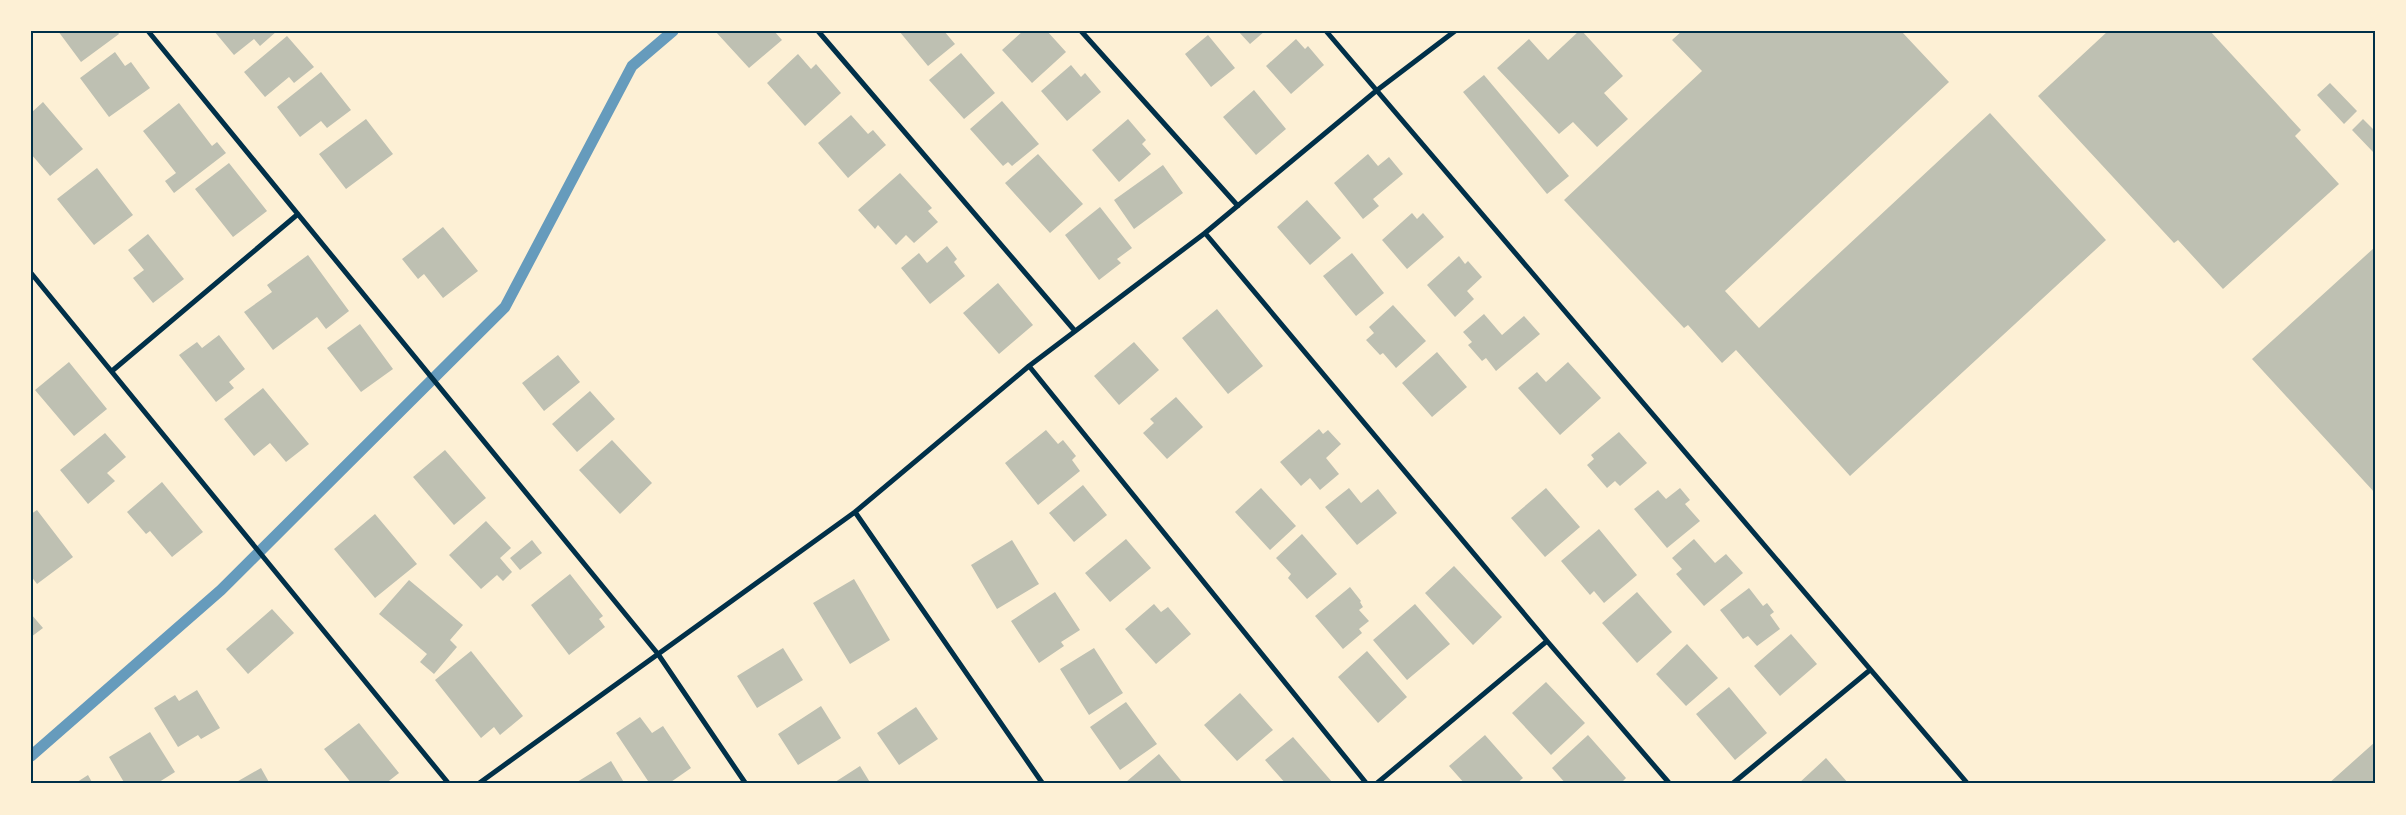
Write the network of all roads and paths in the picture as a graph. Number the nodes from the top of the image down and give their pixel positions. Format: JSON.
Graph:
{"nodes":[{"id":1,"x":148,"y":31,"type":"edge"},
{"id":2,"x":818,"y":31,"type":"edge"},
{"id":3,"x":1081,"y":31,"type":"edge"},
{"id":4,"x":1326,"y":31,"type":"edge"},
{"id":5,"x":1455,"y":31,"type":"edge"},
{"id":6,"x":1376,"y":91,"type":"junction"},
{"id":7,"x":1238,"y":206,"type":"junction"},
{"id":8,"x":298,"y":214,"type":"junction"},
{"id":9,"x":1205,"y":233,"type":"junction"},
{"id":10,"x":31,"y":274,"type":"edge"},
{"id":11,"x":1075,"y":331,"type":"junction"},
{"id":12,"x":1029,"y":366,"type":"junction"},
{"id":13,"x":112,"y":371,"type":"junction"},
{"id":14,"x":855,"y":512,"type":"junction"},
{"id":15,"x":1547,"y":641,"type":"junction"},
{"id":16,"x":658,"y":654,"type":"junction"},
{"id":17,"x":1870,"y":670,"type":"junction"},
{"id":18,"x":449,"y":784,"type":"edge"},
{"id":19,"x":478,"y":784,"type":"edge"},
{"id":20,"x":746,"y":784,"type":"edge"},
{"id":21,"x":1043,"y":784,"type":"edge"},
{"id":22,"x":1367,"y":784,"type":"edge"},
{"id":23,"x":1376,"y":784,"type":"edge"},
{"id":24,"x":1670,"y":784,"type":"edge"},
{"id":25,"x":1732,"y":784,"type":"edge"},
{"id":26,"x":1968,"y":784,"type":"edge"}],
"edges":[{"from":1,"to":8,"type":"street"},
{"from":2,"to":11,"type":"street"},
{"from":3,"to":7,"type":"street"},
{"from":4,"to":6,"type":"street"},
{"from":5,"to":6,"type":"street"},
{"from":6,"to":7,"type":"street"},
{"from":6,"to":17,"type":"street"},
{"from":7,"to":9,"type":"street"},
{"from":8,"to":13,"type":"street"},
{"from":8,"to":16,"type":"street"},
{"from":9,"to":11,"type":"street"},
{"from":9,"to":15,"type":"street"},
{"from":10,"to":13,"type":"street"},
{"from":11,"to":12,"type":"street"},
{"from":12,"to":14,"type":"street"},
{"from":12,"to":22,"type":"street"},
{"from":13,"to":18,"type":"street"},
{"from":14,"to":16,"type":"street"},
{"from":14,"to":21,"type":"street"},
{"from":15,"to":23,"type":"street"},
{"from":15,"to":24,"type":"street"},
{"from":16,"to":19,"type":"street"},
{"from":16,"to":20,"type":"street"},
{"from":17,"to":25,"type":"street"},
{"from":17,"to":26,"type":"street"}]}
